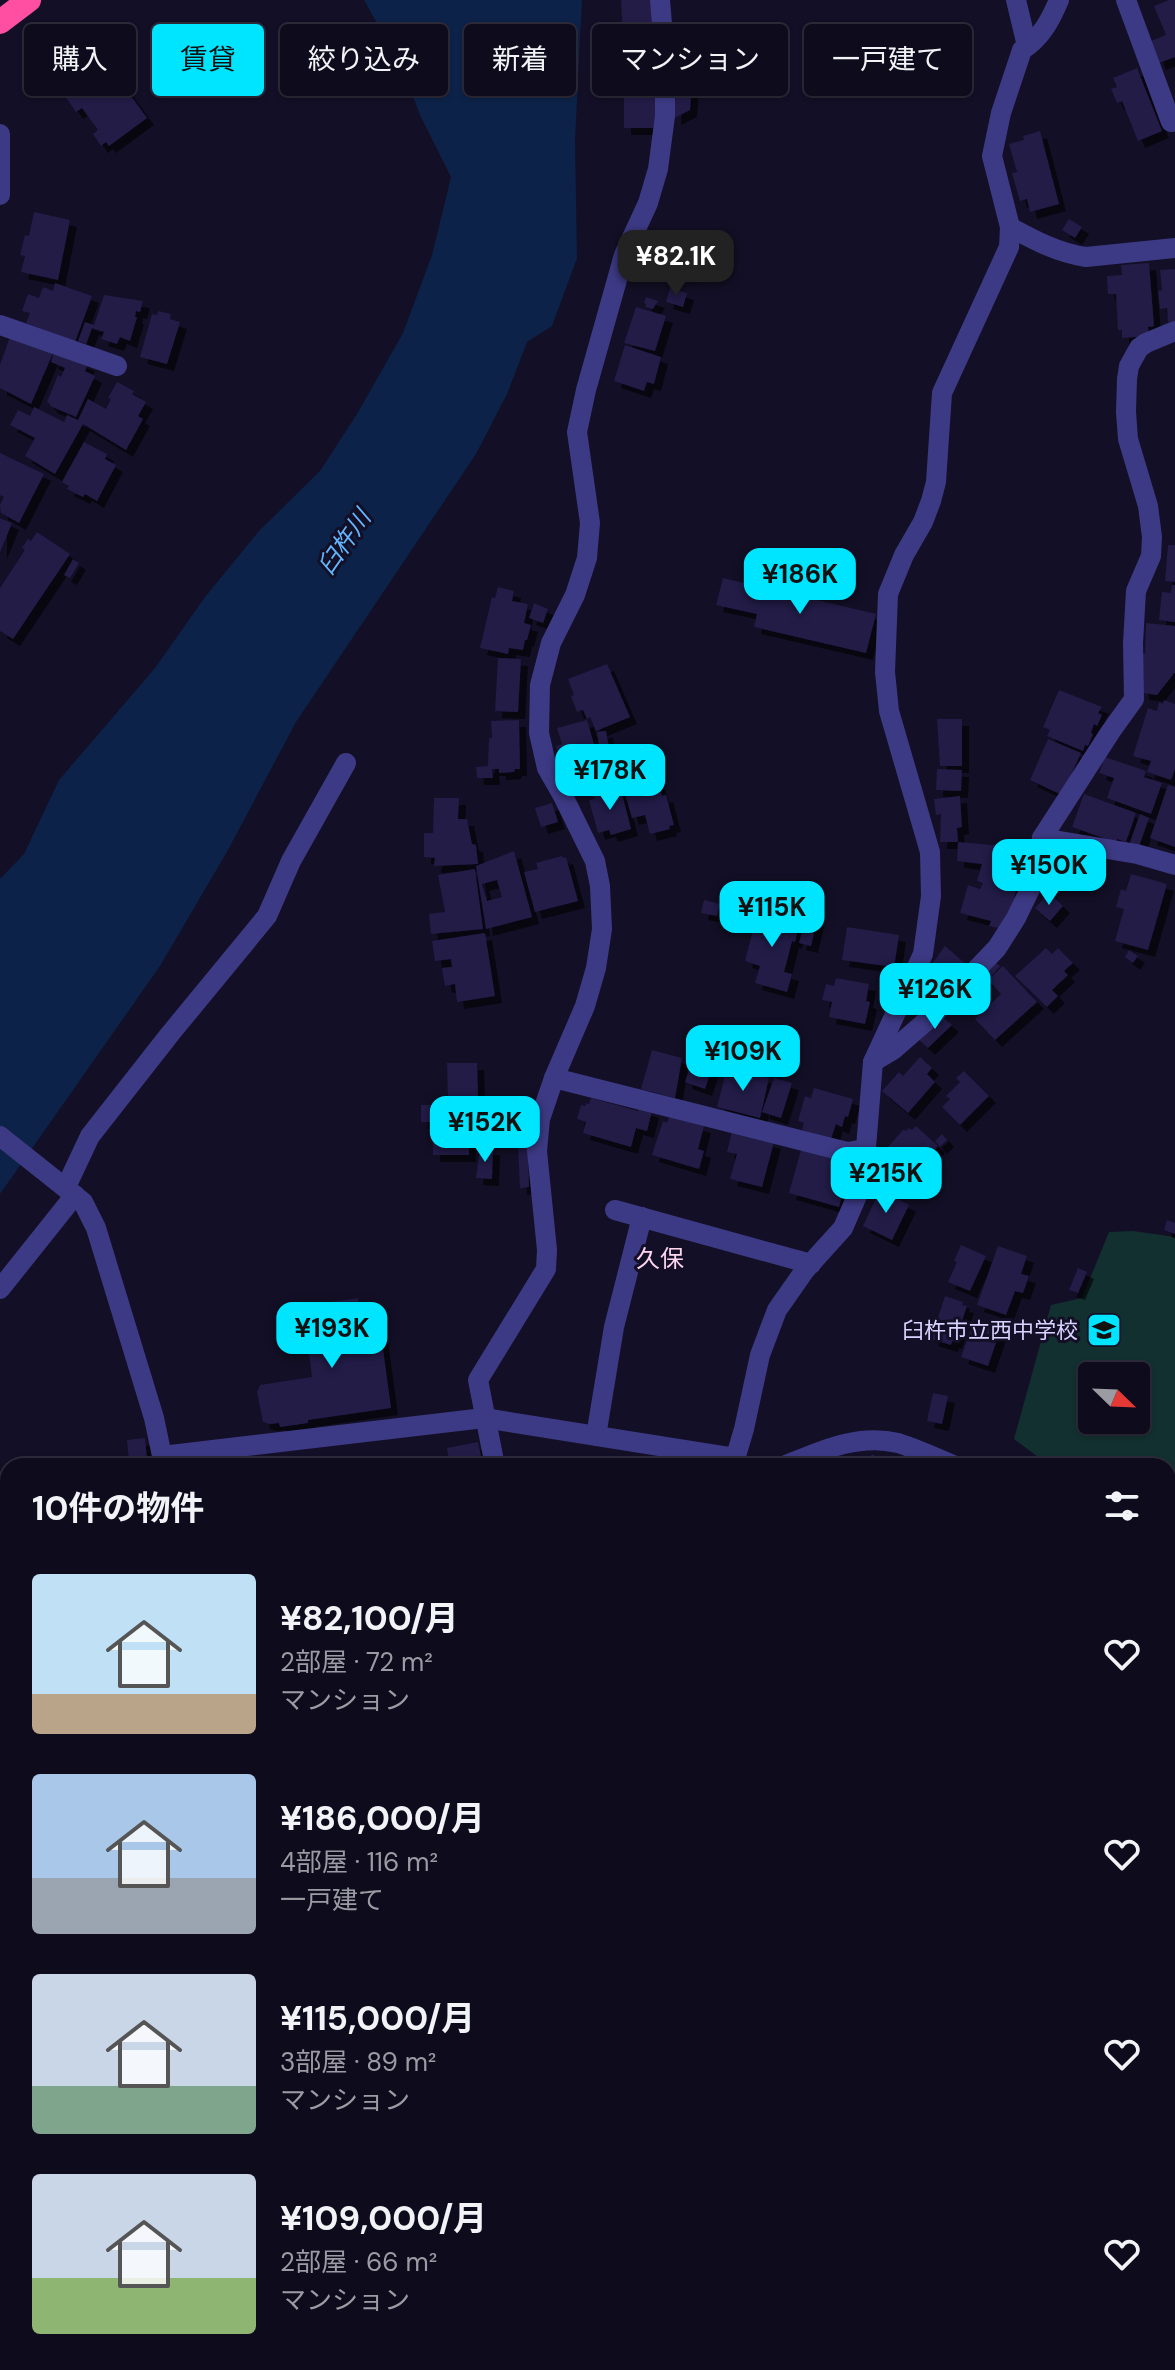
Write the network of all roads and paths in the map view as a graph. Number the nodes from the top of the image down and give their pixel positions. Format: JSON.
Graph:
{"nodes":[{"id":1,"x":29,"y":0,"type":"edge"},
{"id":2,"x":660,"y":0,"type":"edge"},
{"id":3,"x":1016,"y":0,"type":"edge"},
{"id":4,"x":1059,"y":0,"type":"edge"},
{"id":5,"x":1126,"y":0,"type":"edge"},
{"id":6,"x":0,"y":22,"type":"edge"},
{"id":7,"x":1027,"y":46,"type":"junction"},
{"id":8,"x":1171,"y":122,"type":"dead end"},
{"id":9,"x":0,"y":134,"type":"edge"},
{"id":10,"x":0,"y":195,"type":"edge"},
{"id":11,"x":1010,"y":227,"type":"junction"},
{"id":12,"x":1175,"y":248,"type":"edge"},
{"id":13,"x":0,"y":325,"type":"edge"},
{"id":14,"x":1175,"y":331,"type":"edge"},
{"id":15,"x":117,"y":366,"type":"dead end"},
{"id":16,"x":346,"y":763,"type":"dead end"},
{"id":17,"x":1042,"y":838,"type":"junction"},
{"id":18,"x":1175,"y":865,"type":"edge"},
{"id":19,"x":873,"y":1062,"type":"junction"},
{"id":20,"x":554,"y":1078,"type":"junction"},
{"id":21,"x":0,"y":1136,"type":"edge"},
{"id":22,"x":865,"y":1149,"type":"junction"},
{"id":23,"x":65,"y":1186,"type":"junction"},
{"id":24,"x":615,"y":1210,"type":"dead end"},
{"id":25,"x":642,"y":1217,"type":"junction"},
{"id":26,"x":811,"y":1264,"type":"junction"},
{"id":27,"x":0,"y":1289,"type":"edge"},
{"id":28,"x":484,"y":1418,"type":"junction"},
{"id":29,"x":596,"y":1436,"type":"junction"},
{"id":30,"x":161,"y":1458,"type":"edge"},
{"id":31,"x":184,"y":1458,"type":"edge"},
{"id":32,"x":493,"y":1458,"type":"edge"},
{"id":33,"x":713,"y":1458,"type":"edge"},
{"id":34,"x":735,"y":1458,"type":"edge"},
{"id":35,"x":805,"y":1458,"type":"edge"},
{"id":36,"x":934,"y":1458,"type":"edge"}],
"edges":[{"from":1,"to":6,"type":"highway"},
{"from":2,"to":20,"type":"street"},
{"from":3,"to":7,"type":"street"},
{"from":4,"to":7,"type":"street"},
{"from":5,"to":8,"type":"street"},
{"from":7,"to":11,"type":"street"},
{"from":9,"to":10,"type":"street"},
{"from":11,"to":12,"type":"street"},
{"from":11,"to":19,"type":"street"},
{"from":13,"to":15,"type":"street"},
{"from":14,"to":17,"type":"street"},
{"from":16,"to":23,"type":"street"},
{"from":17,"to":18,"type":"street"},
{"from":17,"to":19,"type":"street"},
{"from":19,"to":22,"type":"street"},
{"from":20,"to":22,"type":"street"},
{"from":20,"to":28,"type":"street"},
{"from":21,"to":23,"type":"street"},
{"from":22,"to":26,"type":"street"},
{"from":23,"to":27,"type":"street"},
{"from":23,"to":30,"type":"street"},
{"from":24,"to":25,"type":"street"},
{"from":25,"to":26,"type":"street"},
{"from":25,"to":29,"type":"street"},
{"from":26,"to":34,"type":"street"},
{"from":28,"to":29,"type":"street"},
{"from":28,"to":31,"type":"street"},
{"from":28,"to":32,"type":"street"},
{"from":29,"to":33,"type":"street"},
{"from":35,"to":36,"type":"street"}]}
